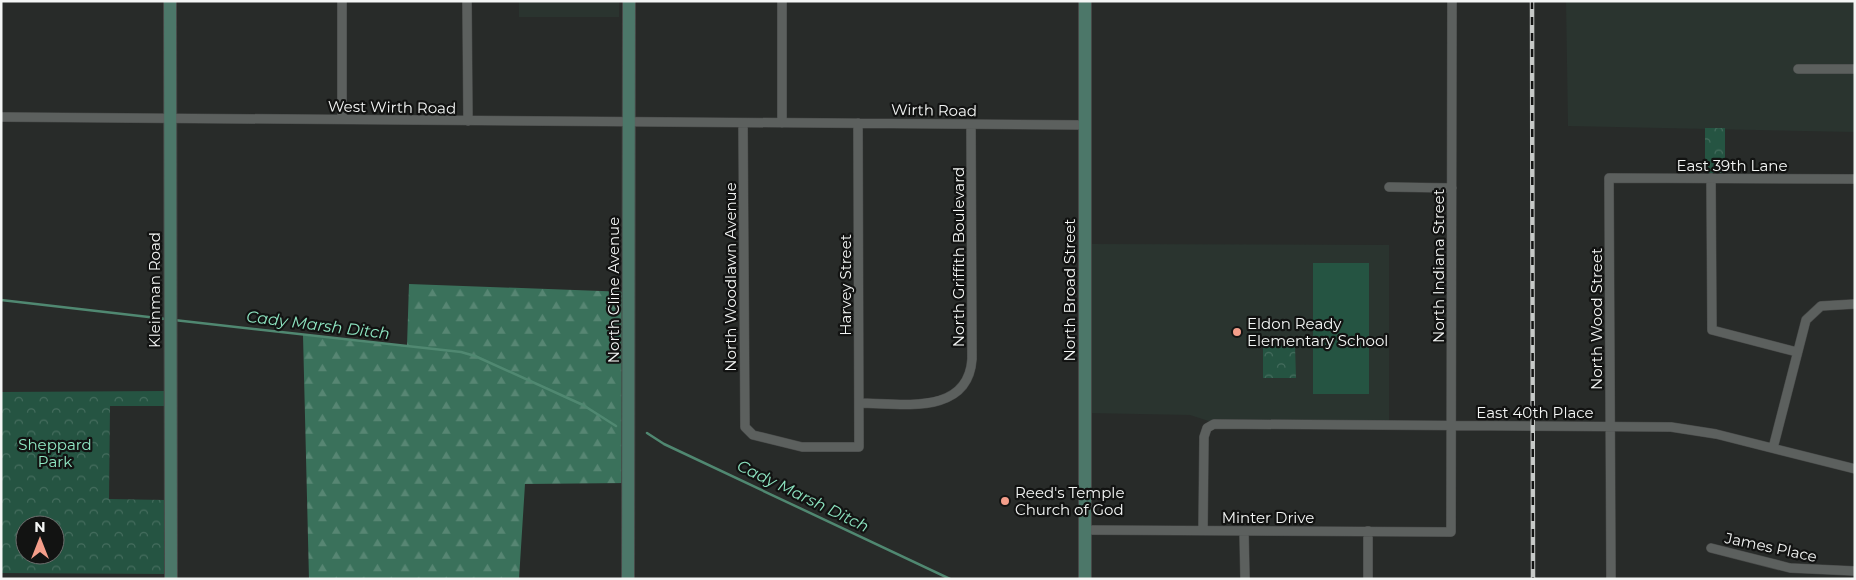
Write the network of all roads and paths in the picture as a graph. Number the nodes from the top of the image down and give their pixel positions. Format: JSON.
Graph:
{"nodes":[{"id":1,"x":170,"y":1,"type":"edge"},
{"id":2,"x":342,"y":1,"type":"edge"},
{"id":3,"x":468,"y":1,"type":"edge"},
{"id":4,"x":782,"y":1,"type":"edge"},
{"id":5,"x":1085,"y":1,"type":"edge"},
{"id":6,"x":1452,"y":1,"type":"edge"},
{"id":7,"x":629,"y":2,"type":"edge"},
{"id":8,"x":1798,"y":69,"type":"dead end"},
{"id":9,"x":1855,"y":70,"type":"edge"},
{"id":10,"x":1,"y":118,"type":"edge"},
{"id":11,"x":170,"y":119,"type":"junction"},
{"id":12,"x":342,"y":120,"type":"junction"},
{"id":13,"x":468,"y":121,"type":"junction"},
{"id":14,"x":629,"y":122,"type":"junction"},
{"id":15,"x":743,"y":123,"type":"junction"},
{"id":16,"x":782,"y":123,"type":"junction"},
{"id":17,"x":858,"y":123,"type":"junction"},
{"id":18,"x":971,"y":125,"type":"junction"},
{"id":19,"x":1085,"y":125,"type":"junction"},
{"id":20,"x":1609,"y":178,"type":"joint"},
{"id":21,"x":1711,"y":178,"type":"junction"},
{"id":22,"x":1855,"y":179,"type":"edge"},
{"id":23,"x":1389,"y":187,"type":"dead end"},
{"id":24,"x":1452,"y":188,"type":"junction"},
{"id":25,"x":1855,"y":304,"type":"edge"},
{"id":26,"x":1797,"y":352,"type":"junction"},
{"id":27,"x":859,"y":403,"type":"junction"},
{"id":28,"x":1451,"y":426,"type":"junction"},
{"id":29,"x":1610,"y":426,"type":"junction"},
{"id":30,"x":859,"y":448,"type":"joint"},
{"id":31,"x":1773,"y":448,"type":"junction"},
{"id":32,"x":1855,"y":469,"type":"edge"},
{"id":33,"x":1085,"y":530,"type":"junction"},
{"id":34,"x":1203,"y":530,"type":"junction"},
{"id":35,"x":1244,"y":531,"type":"junction"},
{"id":36,"x":1368,"y":531,"type":"junction"},
{"id":37,"x":1451,"y":532,"type":"joint"},
{"id":38,"x":1711,"y":548,"type":"dead end"},
{"id":39,"x":1855,"y":571,"type":"edge"},
{"id":40,"x":171,"y":579,"type":"edge"},
{"id":41,"x":628,"y":579,"type":"edge"},
{"id":42,"x":1085,"y":579,"type":"edge"},
{"id":43,"x":1245,"y":579,"type":"edge"},
{"id":44,"x":1368,"y":579,"type":"edge"},
{"id":45,"x":1611,"y":579,"type":"edge"}],
"edges":[{"from":1,"to":11,"type":"street","name":"Kleinman Road"},
{"from":2,"to":12,"type":"street"},
{"from":3,"to":13,"type":"street"},
{"from":4,"to":16,"type":"street"},
{"from":5,"to":19,"type":"street","name":"North Broad Street"},
{"from":6,"to":24,"type":"street","name":"North Indiana Street"},
{"from":7,"to":14,"type":"street","name":"North Cline Avenue"},
{"from":8,"to":9,"type":"street"},
{"from":10,"to":11,"type":"street","name":"West Wirth Road"},
{"from":11,"to":12,"type":"street","name":"West Wirth Road"},
{"from":11,"to":40,"type":"street","name":"Kleinman Road"},
{"from":12,"to":13,"type":"street","name":"West Wirth Road"},
{"from":13,"to":14,"type":"street","name":"West Wirth Road"},
{"from":14,"to":15,"type":"street","name":"West Wirth Road"},
{"from":14,"to":41,"type":"street","name":"North Cline Avenue"},
{"from":15,"to":16,"type":"street","name":"West Wirth Road"},
{"from":15,"to":30,"type":"street","name":"North Woodlawn Avenue"},
{"from":16,"to":17,"type":"street","name":"Wirth Road"},
{"from":17,"to":18,"type":"street","name":"Wirth Road"},
{"from":17,"to":27,"type":"street","name":"Harvey Street"},
{"from":18,"to":19,"type":"street","name":"Wirth Road"},
{"from":18,"to":27,"type":"street","name":"North Griffith Boulevard"},
{"from":19,"to":33,"type":"street","name":"North Broad Street"},
{"from":20,"to":21,"type":"street","name":"East 39th Lane"},
{"from":20,"to":29,"type":"street","name":"North Wood Street"},
{"from":21,"to":22,"type":"street","name":"East 39th Lane"},
{"from":21,"to":26,"type":"street"},
{"from":23,"to":24,"type":"street"},
{"from":24,"to":28,"type":"street","name":"North Indiana Street"},
{"from":25,"to":26,"type":"street"},
{"from":26,"to":31,"type":"street"},
{"from":27,"to":30,"type":"street","name":"Harvey Street"},
{"from":28,"to":29,"type":"street","name":"East 40th Place"},
{"from":28,"to":34,"type":"street","name":"East 40th Place"},
{"from":28,"to":37,"type":"street","name":"North Indiana Street"},
{"from":29,"to":31,"type":"street","name":"East 40th Place"},
{"from":29,"to":45,"type":"street","name":"North Wood Street"},
{"from":31,"to":32,"type":"street","name":"East 40th Place"},
{"from":33,"to":34,"type":"street","name":"Minter Drive"},
{"from":33,"to":42,"type":"street","name":"North Broad Street"},
{"from":34,"to":35,"type":"street","name":"Minter Drive"},
{"from":35,"to":36,"type":"street","name":"Minter Drive"},
{"from":35,"to":43,"type":"street"},
{"from":36,"to":37,"type":"street","name":"Minter Drive"},
{"from":36,"to":44,"type":"street"},
{"from":38,"to":39,"type":"street","name":"James Place"}]}
